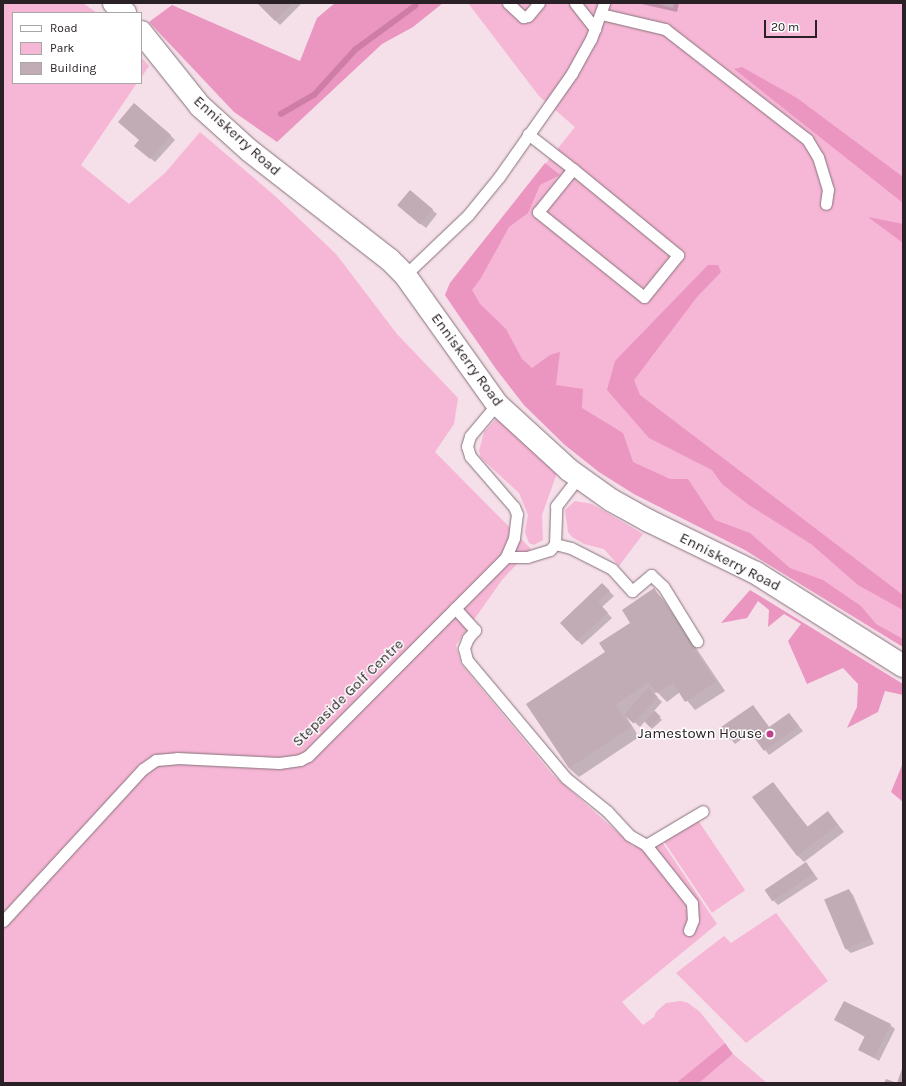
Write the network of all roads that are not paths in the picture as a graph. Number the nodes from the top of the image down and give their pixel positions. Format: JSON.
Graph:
{"nodes":[{"id":1,"x":114,"y":3,"type":"edge"},
{"id":2,"x":508,"y":3,"type":"edge"},
{"id":3,"x":539,"y":3,"type":"edge"},
{"id":4,"x":575,"y":3,"type":"edge"},
{"id":5,"x":604,"y":3,"type":"edge"},
{"id":6,"x":124,"y":12,"type":"edge"},
{"id":7,"x":601,"y":14,"type":"junction"},
{"id":8,"x":595,"y":30,"type":"junction"},
{"id":9,"x":142,"y":33,"type":"edge"},
{"id":10,"x":528,"y":134,"type":"junction"},
{"id":11,"x":573,"y":169,"type":"junction"},
{"id":12,"x":826,"y":204,"type":"dead end"},
{"id":13,"x":405,"y":275,"type":"junction"},
{"id":14,"x":497,"y":404,"type":"junction"},
{"id":15,"x":579,"y":476,"type":"junction"},
{"id":16,"x":555,"y":544,"type":"junction"},
{"id":17,"x":506,"y":557,"type":"junction"},
{"id":18,"x":455,"y":608,"type":"junction"},
{"id":19,"x":697,"y":641,"type":"dead end"},
{"id":20,"x":903,"y":666,"type":"edge"},
{"id":21,"x":703,"y":811,"type":"dead end"},
{"id":22,"x":646,"y":845,"type":"junction"},
{"id":23,"x":3,"y":921,"type":"edge"},
{"id":24,"x":689,"y":930,"type":"dead end"}],
"edges":[{"from":1,"to":6,"type":"main road"},
{"from":2,"to":3,"type":"lane"},
{"from":4,"to":8,"type":"lane"},
{"from":5,"to":7,"type":"lane"},
{"from":7,"to":8,"type":"lane"},
{"from":7,"to":12,"type":"lane"},
{"from":8,"to":10,"type":"lane"},
{"from":9,"to":13,"type":"main road","name":"Enniskerry Road"},
{"from":10,"to":11,"type":"lane"},
{"from":10,"to":13,"type":"lane"},
{"from":11,"to":11,"type":"lane"},
{"from":13,"to":14,"type":"main road","name":"Enniskerry Road"},
{"from":14,"to":15,"type":"main road","name":"Enniskerry Road"},
{"from":14,"to":17,"type":"lane"},
{"from":15,"to":16,"type":"lane"},
{"from":15,"to":20,"type":"main road","name":"Enniskerry Road"},
{"from":16,"to":17,"type":"lane"},
{"from":16,"to":19,"type":"lane"},
{"from":17,"to":18,"type":"lane","name":"Stepaside Golf Centre"},
{"from":18,"to":22,"type":"lane"},
{"from":18,"to":23,"type":"lane","name":"Stepaside Golf Centre"},
{"from":21,"to":22,"type":"lane"},
{"from":22,"to":24,"type":"lane"}]}
